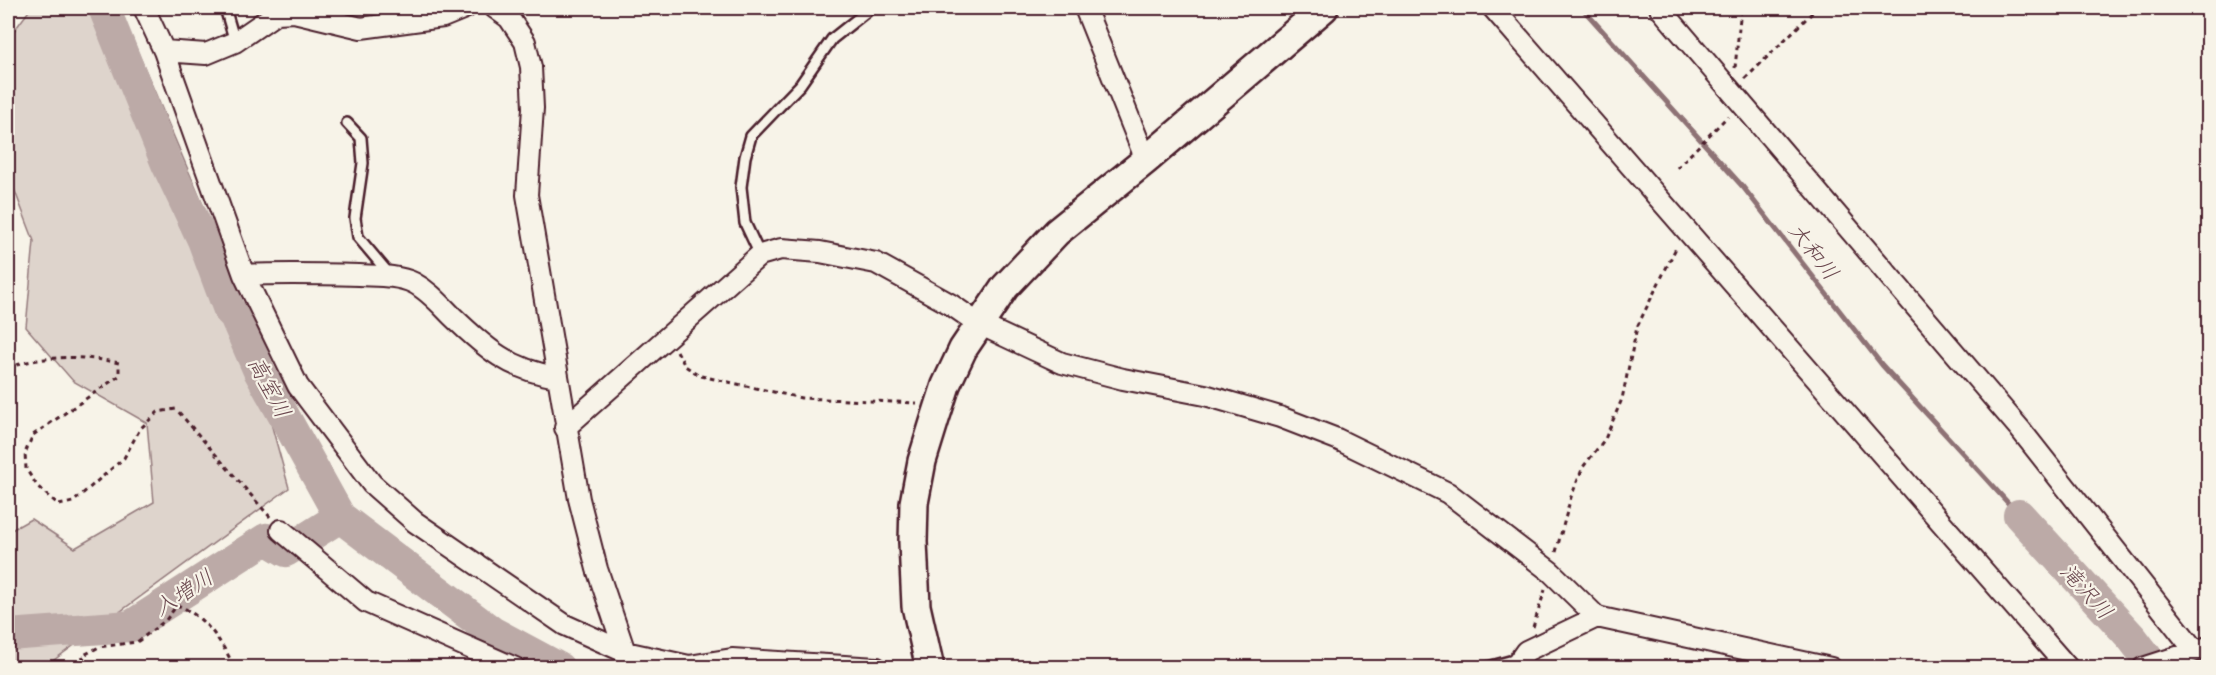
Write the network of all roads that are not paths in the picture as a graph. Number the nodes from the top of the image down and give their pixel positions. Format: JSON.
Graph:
{"nodes":[{"id":1,"x":144,"y":8,"type":"edge"},
{"id":2,"x":225,"y":8,"type":"edge"},
{"id":3,"x":465,"y":8,"type":"edge"},
{"id":4,"x":495,"y":8,"type":"edge"},
{"id":5,"x":871,"y":8,"type":"edge"},
{"id":6,"x":1085,"y":8,"type":"edge"},
{"id":7,"x":1324,"y":8,"type":"edge"},
{"id":8,"x":1493,"y":8,"type":"edge"},
{"id":9,"x":1660,"y":8,"type":"edge"},
{"id":10,"x":235,"y":42,"type":"junction"},
{"id":11,"x":164,"y":51,"type":"junction"},
{"id":12,"x":347,"y":123,"type":"dead end"},
{"id":13,"x":1146,"y":160,"type":"junction"},
{"id":14,"x":760,"y":255,"type":"junction"},
{"id":15,"x":244,"y":275,"type":"junction"},
{"id":16,"x":392,"y":277,"type":"junction"},
{"id":17,"x":979,"y":324,"type":"junction"},
{"id":18,"x":557,"y":377,"type":"junction"},
{"id":19,"x":565,"y":428,"type":"junction"},
{"id":20,"x":281,"y":530,"type":"road end"},
{"id":21,"x":1597,"y":617,"type":"junction"},
{"id":22,"x":2202,"y":649,"type":"edge"},
{"id":23,"x":625,"y":652,"type":"junction"},
{"id":24,"x":1520,"y":659,"type":"edge"},
{"id":25,"x":689,"y":667,"type":"edge"},
{"id":26,"x":515,"y":668,"type":"edge"},
{"id":27,"x":877,"y":668,"type":"edge"},
{"id":28,"x":930,"y":668,"type":"edge"},
{"id":29,"x":1484,"y":668,"type":"edge"},
{"id":30,"x":1831,"y":668,"type":"edge"},
{"id":31,"x":2068,"y":668,"type":"edge"},
{"id":32,"x":2143,"y":668,"type":"edge"}],
"edges":[{"from":1,"to":11,"type":"street"},
{"from":2,"to":10,"type":"lane"},
{"from":3,"to":10,"type":"street"},
{"from":4,"to":18,"type":"street"},
{"from":5,"to":14,"type":"lane"},
{"from":6,"to":13,"type":"street"},
{"from":7,"to":13,"type":"street"},
{"from":8,"to":31,"type":"street"},
{"from":9,"to":22,"type":"street"},
{"from":10,"to":11,"type":"street"},
{"from":11,"to":15,"type":"street"},
{"from":12,"to":16,"type":"lane"},
{"from":13,"to":17,"type":"street"},
{"from":14,"to":17,"type":"street"},
{"from":14,"to":19,"type":"street"},
{"from":15,"to":16,"type":"street"},
{"from":15,"to":23,"type":"street"},
{"from":16,"to":18,"type":"street"},
{"from":17,"to":21,"type":"street"},
{"from":17,"to":28,"type":"street"},
{"from":18,"to":19,"type":"street"},
{"from":19,"to":23,"type":"street"},
{"from":20,"to":26,"type":"street"},
{"from":21,"to":24,"type":"street"},
{"from":21,"to":30,"type":"street"},
{"from":22,"to":32,"type":"street"},
{"from":23,"to":25,"type":"street"},
{"from":24,"to":29,"type":"lane"},
{"from":25,"to":27,"type":"street"}]}
